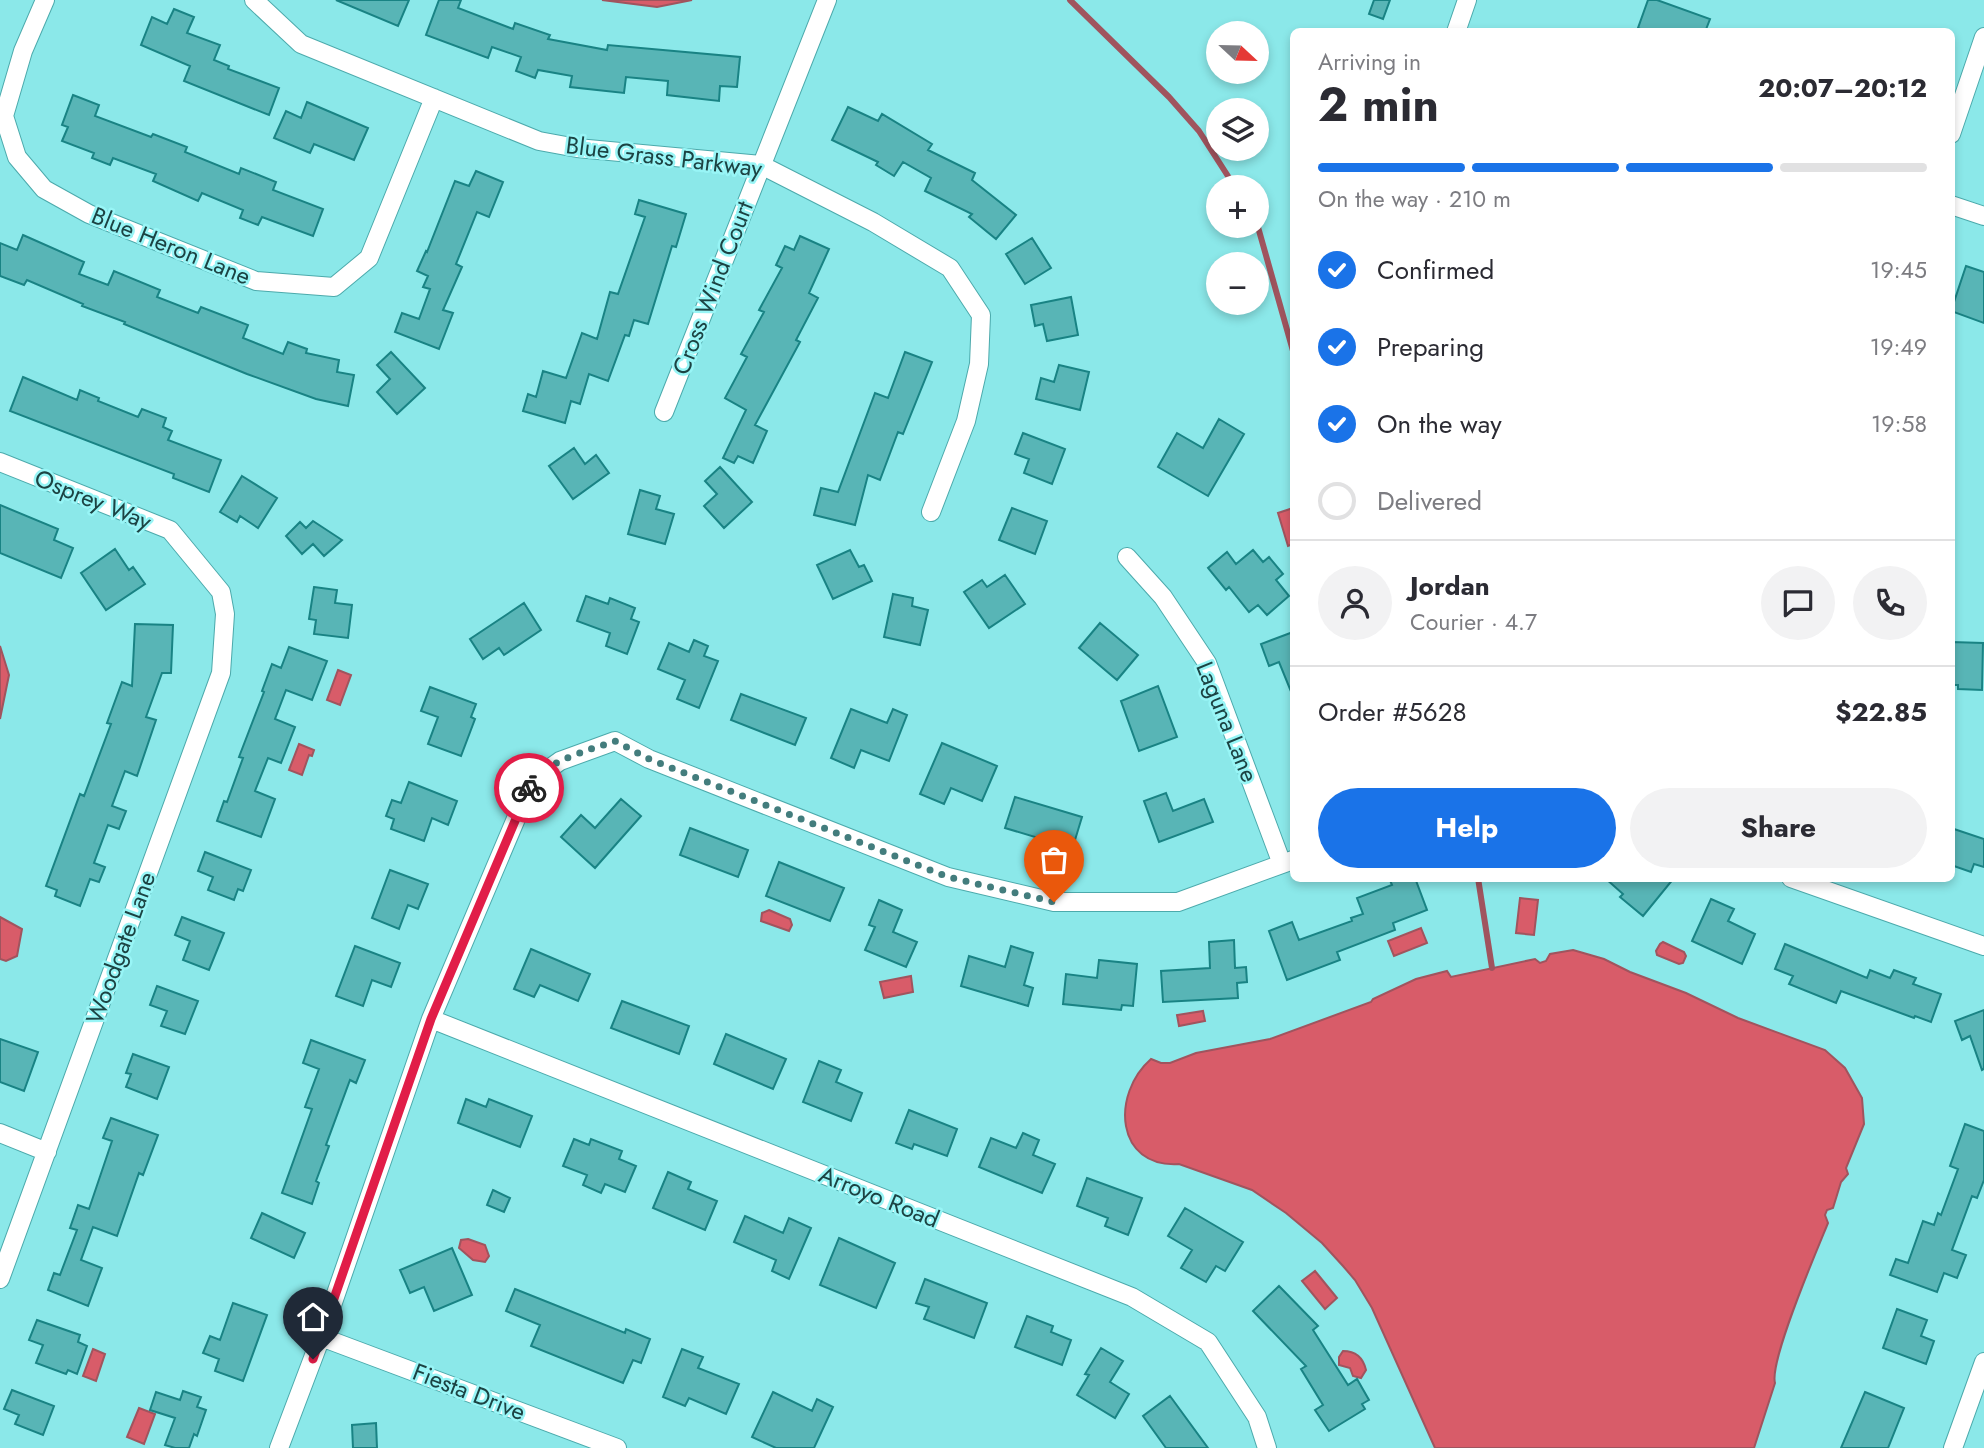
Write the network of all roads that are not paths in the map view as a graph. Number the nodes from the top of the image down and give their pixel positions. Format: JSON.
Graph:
{"nodes":[{"id":1,"x":44,"y":0,"type":"edge"},
{"id":2,"x":254,"y":0,"type":"edge"},
{"id":3,"x":827,"y":0,"type":"edge"},
{"id":4,"x":1467,"y":0,"type":"edge"},
{"id":5,"x":1460,"y":28,"type":"edge"},
{"id":6,"x":1984,"y":37,"type":"edge"},
{"id":7,"x":434,"y":98,"type":"junction"},
{"id":8,"x":1955,"y":122,"type":"edge"},
{"id":9,"x":761,"y":164,"type":"junction"},
{"id":10,"x":1955,"y":206,"type":"edge"},
{"id":11,"x":1984,"y":216,"type":"edge"},
{"id":12,"x":664,"y":412,"type":"dead end"},
{"id":13,"x":0,"y":462,"type":"edge"},
{"id":14,"x":931,"y":512,"type":"dead end"},
{"id":15,"x":1127,"y":557,"type":"dead end"},
{"id":16,"x":225,"y":614,"type":"joint"},
{"id":17,"x":1288,"y":862,"type":"edge"},
{"id":18,"x":1802,"y":882,"type":"edge"},
{"id":19,"x":1984,"y":946,"type":"edge"},
{"id":20,"x":431,"y":1019,"type":"junction"},
{"id":21,"x":0,"y":1133,"type":"edge"},
{"id":22,"x":47,"y":1152,"type":"junction"},
{"id":23,"x":0,"y":1279,"type":"edge"},
{"id":24,"x":321,"y":1336,"type":"junction"},
{"id":25,"x":1984,"y":1362,"type":"edge"},
{"id":26,"x":279,"y":1448,"type":"edge"},
{"id":27,"x":617,"y":1448,"type":"edge"},
{"id":28,"x":1267,"y":1448,"type":"edge"},
{"id":29,"x":1953,"y":1448,"type":"edge"}],
"edges":[{"from":1,"to":7,"type":"street","name":"Blue Heron Lane"},
{"from":2,"to":7,"type":"street","name":"Blue Grass Parkway"},
{"from":3,"to":9,"type":"street","name":"Cross Wind Court"},
{"from":4,"to":5,"type":"street"},
{"from":6,"to":8,"type":"street"},
{"from":7,"to":9,"type":"street","name":"Blue Grass Parkway"},
{"from":9,"to":12,"type":"street","name":"Cross Wind Court"},
{"from":9,"to":14,"type":"street","name":"Blue Grass Parkway"},
{"from":10,"to":11,"type":"street"},
{"from":13,"to":16,"type":"street","name":"Osprey Way"},
{"from":15,"to":17,"type":"street","name":"Laguna Lane"},
{"from":16,"to":22,"type":"street","name":"Woodgate Lane"},
{"from":17,"to":20,"type":"street"},
{"from":18,"to":19,"type":"street"},
{"from":20,"to":24,"type":"street"},
{"from":20,"to":28,"type":"street","name":"Arroyo Road"},
{"from":21,"to":22,"type":"street"},
{"from":22,"to":23,"type":"street","name":"Woodgate Lane"},
{"from":24,"to":26,"type":"street"},
{"from":24,"to":27,"type":"street","name":"Fiesta Drive"},
{"from":25,"to":29,"type":"street"}]}
